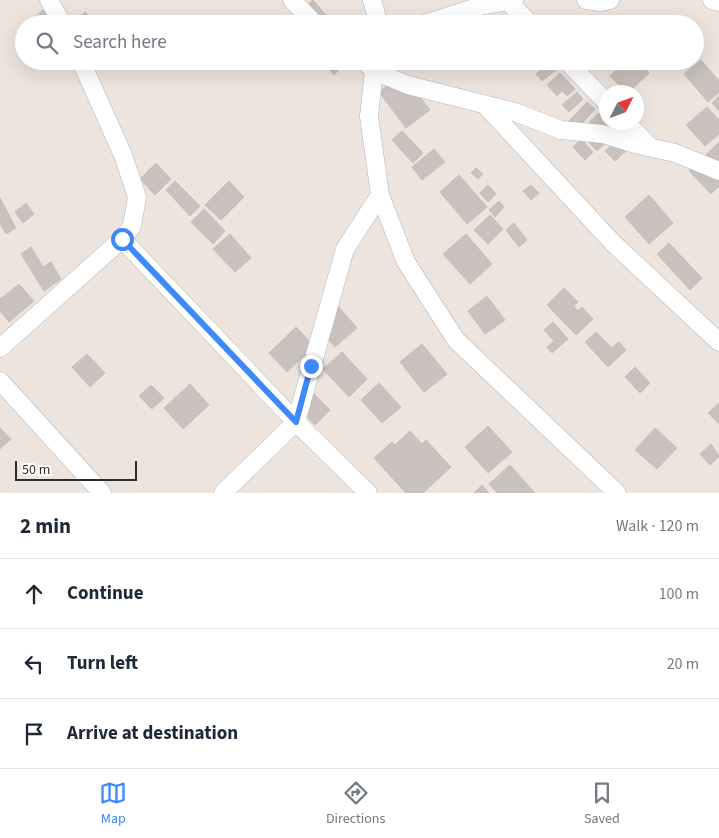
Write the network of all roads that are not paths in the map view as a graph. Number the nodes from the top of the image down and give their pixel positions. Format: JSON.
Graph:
{"nodes":[{"id":1,"x":49,"y":0,"type":"edge"},
{"id":2,"x":292,"y":0,"type":"edge"},
{"id":3,"x":372,"y":0,"type":"edge"},
{"id":4,"x":510,"y":0,"type":"edge"},
{"id":5,"x":586,"y":0,"type":"edge"},
{"id":6,"x":610,"y":0,"type":"edge"},
{"id":7,"x":712,"y":0,"type":"edge"},
{"id":8,"x":719,"y":2,"type":"edge"},
{"id":9,"x":57,"y":15,"type":"edge"},
{"id":10,"x":306,"y":15,"type":"edge"},
{"id":11,"x":376,"y":15,"type":"edge"},
{"id":12,"x":452,"y":15,"type":"edge"},
{"id":13,"x":522,"y":15,"type":"edge"},
{"id":14,"x":86,"y":70,"type":"edge"},
{"id":15,"x":373,"y":70,"type":"edge"},
{"id":16,"x":382,"y":70,"type":"edge"},
{"id":17,"x":576,"y":70,"type":"edge"},
{"id":18,"x":599,"y":95,"type":"edge"},
{"id":19,"x":484,"y":103,"type":"junction"},
{"id":20,"x":634,"y":130,"type":"edge"},
{"id":21,"x":650,"y":147,"type":"junction"},
{"id":22,"x":719,"y":171,"type":"edge"},
{"id":23,"x":380,"y":194,"type":"junction"},
{"id":24,"x":122,"y":239,"type":"junction"},
{"id":25,"x":719,"y":342,"type":"edge"},
{"id":26,"x":0,"y":348,"type":"edge"},
{"id":27,"x":0,"y":381,"type":"edge"},
{"id":28,"x":296,"y":422,"type":"junction"},
{"id":29,"x":102,"y":493,"type":"edge"},
{"id":30,"x":223,"y":493,"type":"edge"},
{"id":31,"x":368,"y":493,"type":"edge"},
{"id":32,"x":617,"y":493,"type":"edge"}],
"edges":[{"from":1,"to":9,"type":"street"},
{"from":2,"to":10,"type":"street"},
{"from":3,"to":11,"type":"street"},
{"from":4,"to":12,"type":"street"},
{"from":4,"to":13,"type":"street"},
{"from":5,"to":6,"type":"street"},
{"from":7,"to":8,"type":"street"},
{"from":14,"to":24,"type":"street"},
{"from":15,"to":23,"type":"street"},
{"from":16,"to":19,"type":"street"},
{"from":17,"to":18,"type":"street"},
{"from":19,"to":21,"type":"street"},
{"from":19,"to":25,"type":"street"},
{"from":20,"to":21,"type":"street"},
{"from":21,"to":22,"type":"street"},
{"from":23,"to":28,"type":"street"},
{"from":23,"to":32,"type":"street"},
{"from":24,"to":26,"type":"street"},
{"from":24,"to":28,"type":"street"},
{"from":27,"to":29,"type":"street"},
{"from":28,"to":30,"type":"street"},
{"from":28,"to":31,"type":"street"}]}
